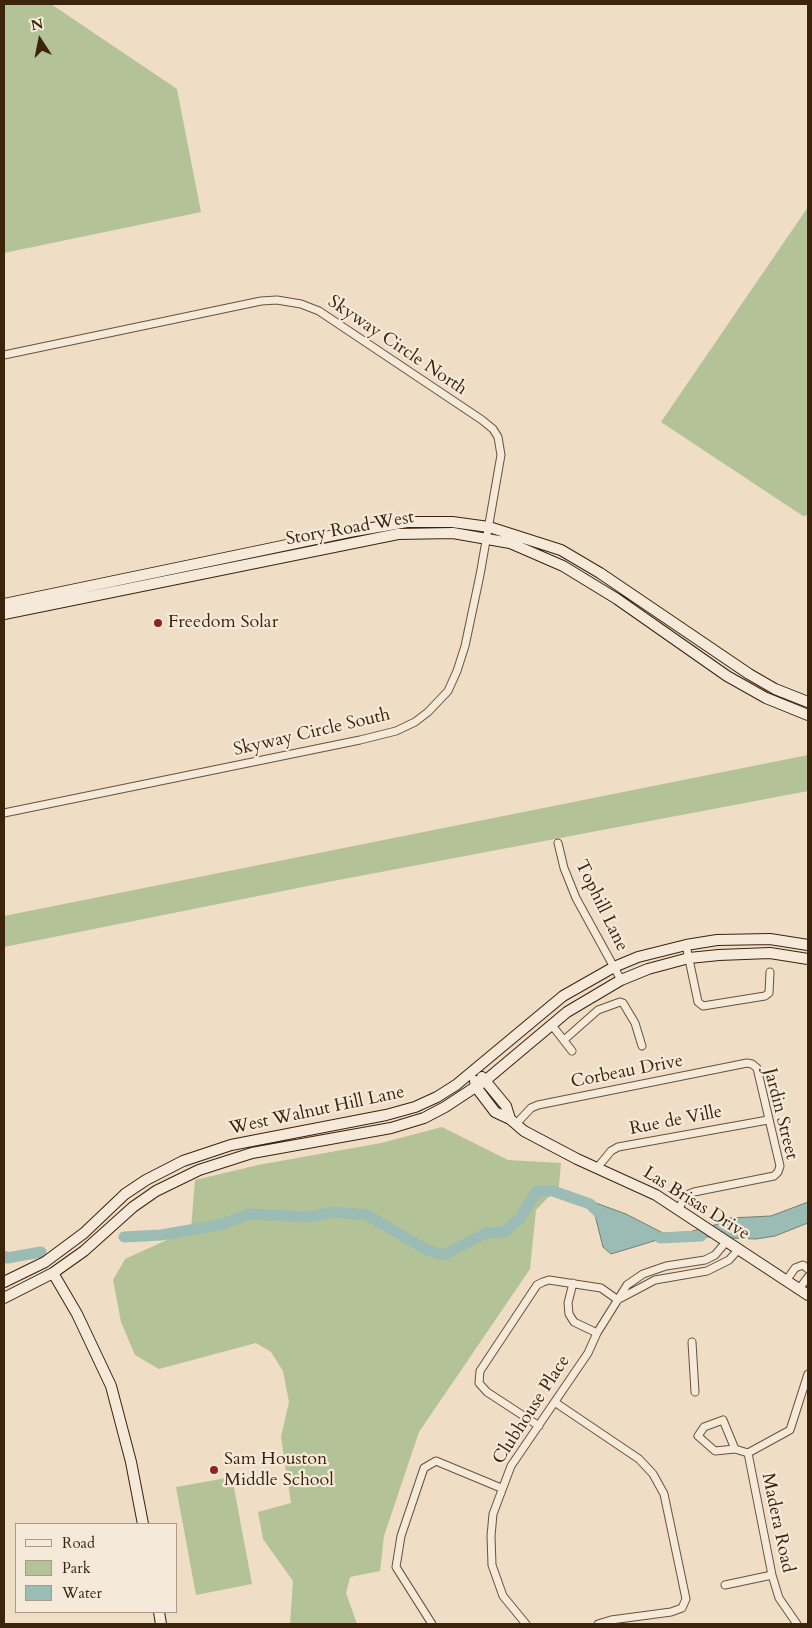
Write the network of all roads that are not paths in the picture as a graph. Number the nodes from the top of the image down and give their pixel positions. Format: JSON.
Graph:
{"nodes":[{"id":1,"x":4,"y":355,"type":"edge"},
{"id":2,"x":489,"y":527,"type":"junction"},
{"id":3,"x":334,"y":535,"type":"junction"},
{"id":4,"x":487,"y":538,"type":"junction"},
{"id":5,"x":336,"y":546,"type":"junction"},
{"id":6,"x":264,"y":550,"type":"junction"},
{"id":7,"x":271,"y":559,"type":"junction"},
{"id":8,"x":4,"y":604,"type":"edge"},
{"id":9,"x":4,"y":614,"type":"edge"},
{"id":10,"x":808,"y":702,"type":"edge"},
{"id":11,"x":808,"y":715,"type":"edge"},
{"id":12,"x":4,"y":814,"type":"edge"},
{"id":13,"x":558,"y":843,"type":"dead end"},
{"id":14,"x":686,"y":945,"type":"junction"},
{"id":15,"x":808,"y":945,"type":"edge"},
{"id":16,"x":808,"y":952,"type":"edge"},
{"id":17,"x":777,"y":954,"type":"junction"},
{"id":18,"x":689,"y":958,"type":"junction"},
{"id":19,"x":808,"y":959,"type":"edge"},
{"id":20,"x":614,"y":967,"type":"junction"},
{"id":21,"x":770,"y":972,"type":"dead end"},
{"id":22,"x":621,"y":980,"type":"junction"},
{"id":23,"x":551,"y":1024,"type":"junction"},
{"id":24,"x":564,"y":1040,"type":"junction"},
{"id":25,"x":642,"y":1046,"type":"dead end"},
{"id":26,"x":572,"y":1051,"type":"dead end"},
{"id":27,"x":752,"y":1064,"type":"joint"},
{"id":28,"x":473,"y":1072,"type":"junction"},
{"id":29,"x":486,"y":1080,"type":"junction"},
{"id":30,"x":476,"y":1087,"type":"junction"},
{"id":31,"x":768,"y":1120,"type":"junction"},
{"id":32,"x":513,"y":1121,"type":"junction"},
{"id":33,"x":597,"y":1168,"type":"junction"},
{"id":34,"x":125,"y":1194,"type":"junction"},
{"id":35,"x":112,"y":1206,"type":"junction"},
{"id":36,"x":133,"y":1208,"type":"junction"},
{"id":37,"x":678,"y":1209,"type":"junction"},
{"id":38,"x":121,"y":1218,"type":"junction"},
{"id":39,"x":726,"y":1242,"type":"junction"},
{"id":40,"x":738,"y":1250,"type":"junction"},
{"id":41,"x":45,"y":1262,"type":"junction"},
{"id":42,"x":808,"y":1269,"type":"edge"},
{"id":43,"x":53,"y":1273,"type":"junction"},
{"id":44,"x":808,"y":1276,"type":"edge"},
{"id":45,"x":786,"y":1281,"type":"junction"},
{"id":46,"x":4,"y":1282,"type":"edge"},
{"id":47,"x":573,"y":1283,"type":"junction"},
{"id":48,"x":804,"y":1292,"type":"edge"},
{"id":49,"x":4,"y":1298,"type":"edge"},
{"id":50,"x":618,"y":1300,"type":"junction"},
{"id":51,"x":597,"y":1333,"type":"junction"},
{"id":52,"x":692,"y":1342,"type":"dead end"},
{"id":53,"x":808,"y":1374,"type":"edge"},
{"id":54,"x":695,"y":1392,"type":"dead end"},
{"id":55,"x":556,"y":1403,"type":"junction"},
{"id":56,"x":539,"y":1426,"type":"junction"},
{"id":57,"x":735,"y":1449,"type":"junction"},
{"id":58,"x":748,"y":1453,"type":"junction"},
{"id":59,"x":501,"y":1488,"type":"junction"},
{"id":60,"x":143,"y":1523,"type":"edge"},
{"id":61,"x":772,"y":1575,"type":"junction"},
{"id":62,"x":725,"y":1585,"type":"dead end"},
{"id":63,"x":432,"y":1624,"type":"edge"},
{"id":64,"x":526,"y":1624,"type":"edge"},
{"id":65,"x":598,"y":1624,"type":"edge"},
{"id":66,"x":797,"y":1624,"type":"edge"}],
"edges":[{"from":1,"to":2,"type":"street","name":"Skyway Circle North"},
{"from":2,"to":3,"type":"street","name":"Story Road West"},
{"from":2,"to":4,"type":"street","name":"Skyway Circle South"},
{"from":2,"to":10,"type":"street","name":"Story Road West"},
{"from":3,"to":5,"type":"street"},
{"from":3,"to":6,"type":"street","name":"Story Road West"},
{"from":4,"to":5,"type":"street","name":"Story Road West"},
{"from":4,"to":11,"type":"street","name":"Story Road West"},
{"from":4,"to":12,"type":"street","name":"Skyway Circle South"},
{"from":5,"to":7,"type":"street","name":"Story Road West"},
{"from":6,"to":7,"type":"street"},
{"from":6,"to":8,"type":"street","name":"Story Road West"},
{"from":7,"to":9,"type":"street","name":"Story Road West"},
{"from":13,"to":20,"type":"street","name":"Tophill Lane"},
{"from":14,"to":15,"type":"street","name":"West Walnut Hill Lane"},
{"from":14,"to":18,"type":"street"},
{"from":14,"to":20,"type":"street","name":"West Walnut Hill Lane"},
{"from":16,"to":17,"type":"street"},
{"from":17,"to":18,"type":"street","name":"West Walnut Hill Lane"},
{"from":17,"to":19,"type":"street","name":"West Walnut Hill Lane"},
{"from":18,"to":21,"type":"street"},
{"from":18,"to":22,"type":"street","name":"West Walnut Hill Lane"},
{"from":20,"to":22,"type":"street","name":"Tophill Lane"},
{"from":20,"to":28,"type":"street","name":"West Walnut Hill Lane"},
{"from":22,"to":23,"type":"street","name":"West Walnut Hill Lane"},
{"from":23,"to":24,"type":"street"},
{"from":23,"to":29,"type":"street","name":"West Walnut Hill Lane"},
{"from":24,"to":25,"type":"street"},
{"from":24,"to":26,"type":"street"},
{"from":27,"to":31,"type":"street","name":"Jardin Street"},
{"from":27,"to":32,"type":"street","name":"Corbeau Drive"},
{"from":28,"to":29,"type":"street","name":"Las Brisas Drive"},
{"from":28,"to":30,"type":"street","name":"Las Brisas Drive"},
{"from":28,"to":34,"type":"street","name":"West Walnut Hill Lane"},
{"from":29,"to":30,"type":"street","name":"West Walnut Hill Lane"},
{"from":29,"to":32,"type":"street","name":"Las Brisas Drive"},
{"from":30,"to":32,"type":"street","name":"Las Brisas Drive"},
{"from":30,"to":36,"type":"street","name":"West Walnut Hill Lane"},
{"from":31,"to":33,"type":"street","name":"Rue de Ville"},
{"from":31,"to":37,"type":"street","name":"Jardin Street"},
{"from":32,"to":33,"type":"street","name":"Las Brisas Drive"},
{"from":33,"to":37,"type":"street","name":"Las Brisas Drive"},
{"from":34,"to":35,"type":"street","name":"West Walnut Hill Lane"},
{"from":34,"to":36,"type":"street"},
{"from":35,"to":38,"type":"street"},
{"from":35,"to":41,"type":"street","name":"West Walnut Hill Lane"},
{"from":36,"to":38,"type":"street","name":"West Walnut Hill Lane"},
{"from":37,"to":39,"type":"street","name":"Las Brisas Drive"},
{"from":38,"to":43,"type":"street","name":"West Walnut Hill Lane"},
{"from":39,"to":40,"type":"street","name":"Las Brisas Drive"},
{"from":39,"to":50,"type":"street","name":"Clubhouse Place"},
{"from":40,"to":45,"type":"street","name":"Las Brisas Drive"},
{"from":40,"to":50,"type":"street","name":"Clubhouse Place"},
{"from":41,"to":43,"type":"street"},
{"from":41,"to":46,"type":"street","name":"West Walnut Hill Lane"},
{"from":42,"to":45,"type":"street"},
{"from":43,"to":49,"type":"street","name":"West Walnut Hill Lane"},
{"from":43,"to":60,"type":"street"},
{"from":44,"to":48,"type":"street"},
{"from":45,"to":48,"type":"street","name":"Las Brisas Drive"},
{"from":47,"to":50,"type":"street"},
{"from":47,"to":51,"type":"street"},
{"from":47,"to":56,"type":"street"},
{"from":50,"to":51,"type":"street","name":"Clubhouse Place"},
{"from":51,"to":55,"type":"street","name":"Clubhouse Place"},
{"from":52,"to":54,"type":"street"},
{"from":53,"to":58,"type":"street","name":"Madera Road"},
{"from":55,"to":56,"type":"street","name":"Clubhouse Place"},
{"from":55,"to":65,"type":"street"},
{"from":56,"to":59,"type":"street","name":"Clubhouse Place"},
{"from":57,"to":57,"type":"street","name":"Madera Road"},
{"from":57,"to":58,"type":"street","name":"Madera Road"},
{"from":58,"to":61,"type":"street","name":"Madera Road"},
{"from":59,"to":63,"type":"street"},
{"from":59,"to":64,"type":"street","name":"Clubhouse Place"},
{"from":61,"to":62,"type":"street"},
{"from":61,"to":66,"type":"street","name":"Madera Road"}]}
